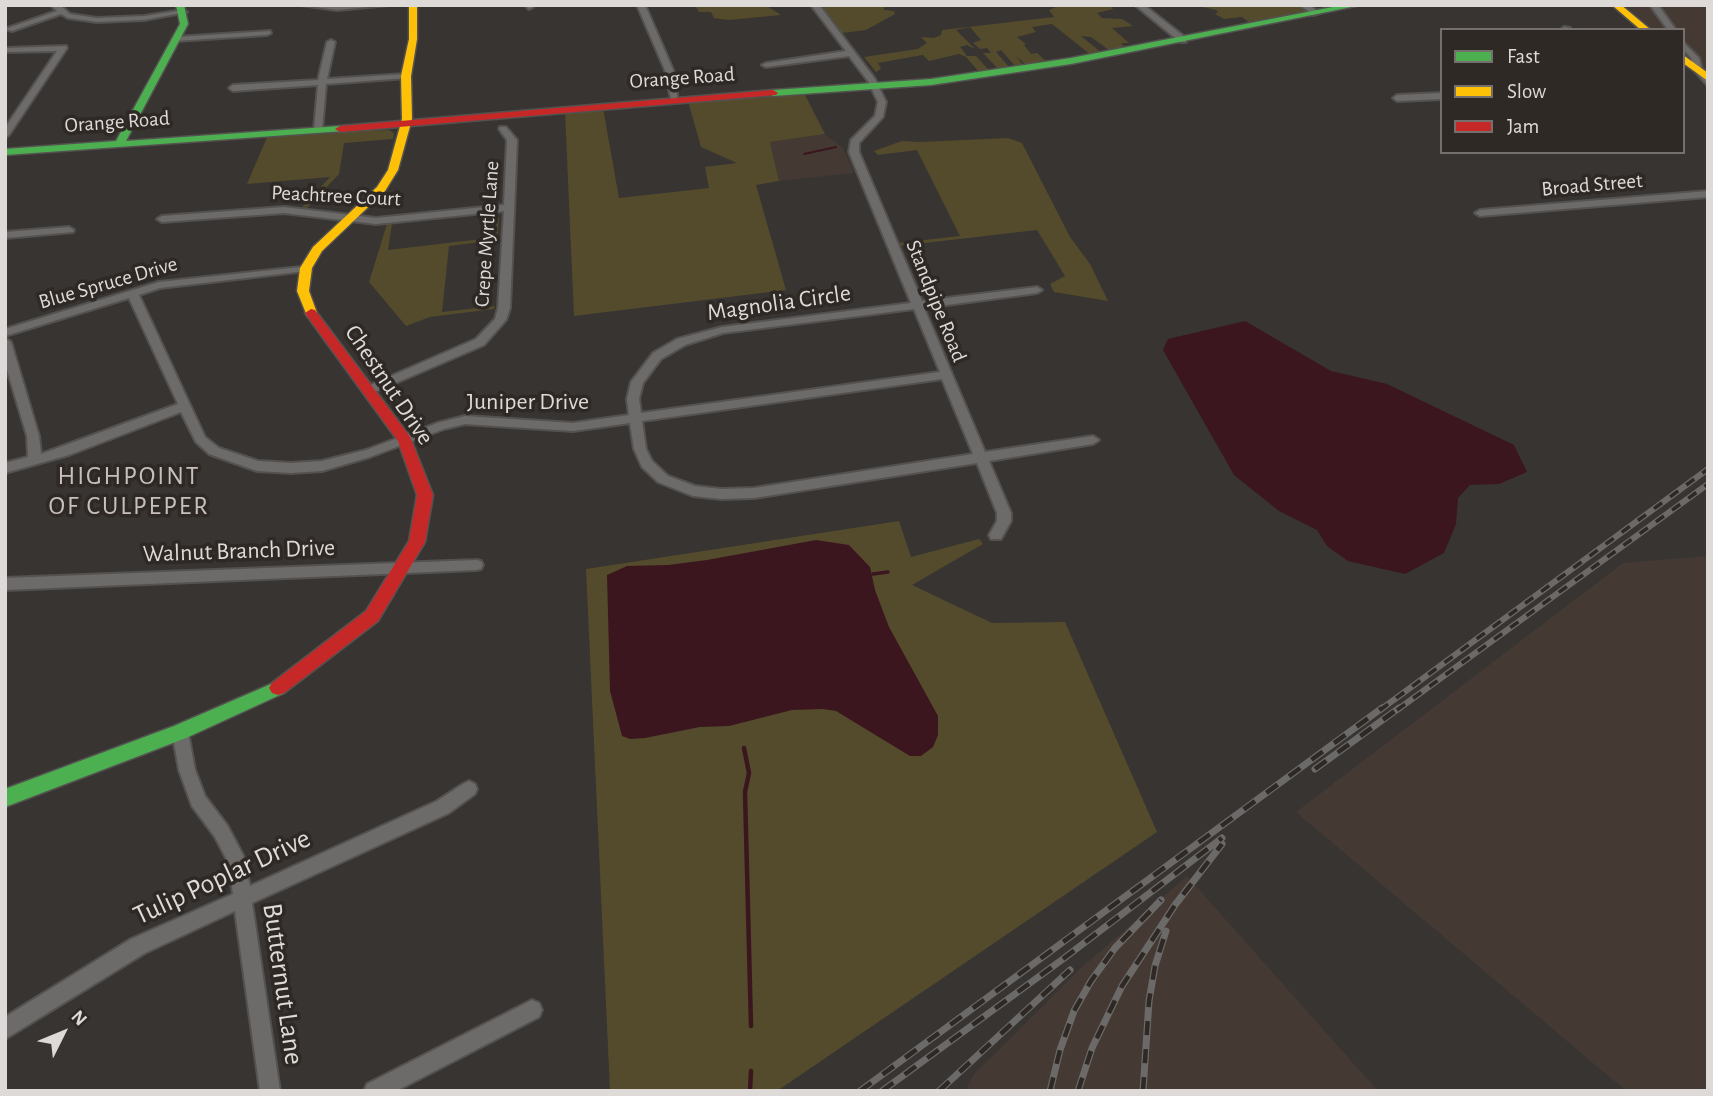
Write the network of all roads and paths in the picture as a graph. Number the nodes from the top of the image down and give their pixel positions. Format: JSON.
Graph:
{"nodes":[{"id":1,"x":55,"y":5,"type":"edge"},
{"id":2,"x":305,"y":5,"type":"edge"},
{"id":3,"x":385,"y":5,"type":"edge"},
{"id":4,"x":414,"y":5,"type":"edge"},
{"id":5,"x":641,"y":5,"type":"edge"},
{"id":6,"x":815,"y":5,"type":"edge"},
{"id":7,"x":1139,"y":5,"type":"edge"},
{"id":8,"x":1357,"y":5,"type":"edge"},
{"id":9,"x":1616,"y":5,"type":"edge"},
{"id":10,"x":1654,"y":5,"type":"edge"},
{"id":11,"x":181,"y":8,"type":"edge"},
{"id":12,"x":1310,"y":9,"type":"edge"},
{"id":13,"x":61,"y":12,"type":"junction"},
{"id":14,"x":1645,"y":28,"type":"edge"},
{"id":15,"x":1671,"y":28,"type":"edge"},
{"id":16,"x":9,"y":29,"type":"dead end"},
{"id":17,"x":267,"y":33,"type":"dead end"},
{"id":18,"x":176,"y":39,"type":"junction"},
{"id":19,"x":1184,"y":40,"type":"junction"},
{"id":20,"x":331,"y":43,"type":"dead end"},
{"id":21,"x":1685,"y":46,"type":"edge"},
{"id":22,"x":5,"y":50,"type":"edge"},
{"id":23,"x":851,"y":53,"type":"junction"},
{"id":24,"x":1685,"y":60,"type":"edge"},
{"id":25,"x":766,"y":65,"type":"dead end"},
{"id":26,"x":406,"y":76,"type":"junction"},
{"id":27,"x":1705,"y":77,"type":"edge"},
{"id":28,"x":322,"y":82,"type":"junction"},
{"id":29,"x":876,"y":87,"type":"junction"},
{"id":30,"x":233,"y":88,"type":"dead end"},
{"id":31,"x":1440,"y":96,"type":"edge"},
{"id":32,"x":1397,"y":98,"type":"dead end"},
{"id":33,"x":675,"y":99,"type":"junction"},
{"id":34,"x":405,"y":125,"type":"junction"},
{"id":35,"x":503,"y":129,"type":"dead end"},
{"id":36,"x":318,"y":130,"type":"junction"},
{"id":37,"x":5,"y":135,"type":"edge"},
{"id":38,"x":120,"y":143,"type":"junction"},
{"id":39,"x":5,"y":152,"type":"edge"},
{"id":40,"x":1708,"y":194,"type":"edge"},
{"id":41,"x":507,"y":208,"type":"junction"},
{"id":42,"x":1480,"y":213,"type":"dead end"},
{"id":43,"x":350,"y":216,"type":"junction"},
{"id":44,"x":162,"y":219,"type":"dead end"},
{"id":45,"x":69,"y":230,"type":"dead end"},
{"id":46,"x":5,"y":235,"type":"edge"},
{"id":47,"x":306,"y":268,"type":"junction"},
{"id":48,"x":1037,"y":290,"type":"dead end"},
{"id":49,"x":132,"y":292,"type":"junction"},
{"id":50,"x":919,"y":305,"type":"junction"},
{"id":51,"x":5,"y":333,"type":"edge"},
{"id":52,"x":5,"y":342,"type":"edge"},
{"id":53,"x":946,"y":375,"type":"junction"},
{"id":54,"x":370,"y":390,"type":"junction"},
{"id":55,"x":184,"y":406,"type":"junction"},
{"id":56,"x":636,"y":419,"type":"junction"},
{"id":57,"x":405,"y":440,"type":"junction"},
{"id":58,"x":1093,"y":440,"type":"dead end"},
{"id":59,"x":980,"y":457,"type":"junction"},
{"id":60,"x":35,"y":460,"type":"junction"},
{"id":61,"x":5,"y":468,"type":"edge"},
{"id":62,"x":996,"y":535,"type":"dead end"},
{"id":63,"x":476,"y":565,"type":"dead end"},
{"id":64,"x":404,"y":567,"type":"junction"},
{"id":65,"x":6,"y":584,"type":"edge"},
{"id":66,"x":180,"y":732,"type":"junction"},
{"id":67,"x":469,"y":789,"type":"dead end"},
{"id":68,"x":5,"y":798,"type":"edge"},
{"id":69,"x":243,"y":899,"type":"junction"},
{"id":70,"x":532,"y":1010,"type":"dead end"},
{"id":71,"x":5,"y":1029,"type":"edge"},
{"id":72,"x":270,"y":1091,"type":"edge"},
{"id":73,"x":374,"y":1091,"type":"edge"}],
"edges":[{"from":1,"to":13,"type":"street"},
{"from":2,"to":3,"type":"street"},
{"from":4,"to":26,"type":"main road"},
{"from":5,"to":33,"type":"street"},
{"from":6,"to":23,"type":"street"},
{"from":7,"to":19,"type":"street"},
{"from":8,"to":12,"type":"main road","name":"Orange Road"},
{"from":9,"to":14,"type":"main road"},
{"from":10,"to":15,"type":"street"},
{"from":11,"to":13,"type":"street"},
{"from":11,"to":18,"type":"main road"},
{"from":12,"to":19,"type":"main road","name":"Orange Road"},
{"from":13,"to":16,"type":"street"},
{"from":17,"to":18,"type":"street"},
{"from":18,"to":38,"type":"main road"},
{"from":19,"to":29,"type":"main road","name":"Orange Road"},
{"from":20,"to":28,"type":"street"},
{"from":21,"to":27,"type":"street"},
{"from":22,"to":37,"type":"street"},
{"from":23,"to":25,"type":"street"},
{"from":23,"to":29,"type":"street"},
{"from":24,"to":27,"type":"main road"},
{"from":26,"to":28,"type":"street"},
{"from":26,"to":34,"type":"main road"},
{"from":28,"to":30,"type":"street"},
{"from":28,"to":36,"type":"street"},
{"from":29,"to":33,"type":"main road","name":"Orange Road"},
{"from":29,"to":50,"type":"street","name":"Standpipe Road"},
{"from":31,"to":32,"type":"street"},
{"from":33,"to":34,"type":"main road","name":"Orange Road"},
{"from":34,"to":36,"type":"main road","name":"Orange Road"},
{"from":34,"to":43,"type":"main road"},
{"from":35,"to":41,"type":"street","name":"Crepe Myrtle Lane"},
{"from":36,"to":38,"type":"main road","name":"Orange Road"},
{"from":38,"to":39,"type":"main road","name":"Orange Road"},
{"from":40,"to":42,"type":"street","name":"Broad Street"},
{"from":41,"to":43,"type":"street","name":"Peachtree Court"},
{"from":41,"to":54,"type":"street","name":"Crepe Myrtle Lane"},
{"from":43,"to":44,"type":"street","name":"Peachtree Court"},
{"from":43,"to":47,"type":"main road"},
{"from":45,"to":46,"type":"street"},
{"from":47,"to":49,"type":"street","name":"Blue Spruce Drive"},
{"from":47,"to":54,"type":"main road","name":"Chestnut Drive"},
{"from":48,"to":50,"type":"street","name":"Magnolia Circle"},
{"from":49,"to":51,"type":"street","name":"Blue Spruce Drive"},
{"from":49,"to":55,"type":"street","name":"Juniper Drive"},
{"from":50,"to":53,"type":"street","name":"Standpipe Road"},
{"from":50,"to":56,"type":"street","name":"Magnolia Circle"},
{"from":52,"to":60,"type":"street"},
{"from":53,"to":56,"type":"street","name":"Juniper Drive"},
{"from":53,"to":59,"type":"street","name":"Standpipe Road"},
{"from":54,"to":57,"type":"main road","name":"Chestnut Drive"},
{"from":55,"to":57,"type":"street","name":"Juniper Drive"},
{"from":55,"to":60,"type":"street"},
{"from":56,"to":57,"type":"street","name":"Juniper Drive"},
{"from":56,"to":59,"type":"street","name":"Magnolia Circle"},
{"from":57,"to":64,"type":"main road","name":"Chestnut Drive"},
{"from":58,"to":59,"type":"street","name":"Magnolia Circle"},
{"from":59,"to":62,"type":"street","name":"Standpipe Road"},
{"from":60,"to":61,"type":"street"},
{"from":63,"to":64,"type":"street","name":"Walnut Branch Drive"},
{"from":64,"to":65,"type":"street","name":"Walnut Branch Drive"},
{"from":64,"to":66,"type":"main road","name":"Chestnut Drive"},
{"from":66,"to":68,"type":"main road","name":"Chestnut Drive"},
{"from":66,"to":69,"type":"street","name":"Butternut Lane"},
{"from":67,"to":69,"type":"street","name":"Tulip Poplar Drive"},
{"from":69,"to":71,"type":"street","name":"Tulip Poplar Drive"},
{"from":69,"to":72,"type":"street","name":"Butternut Lane"},
{"from":70,"to":73,"type":"street"}]}
